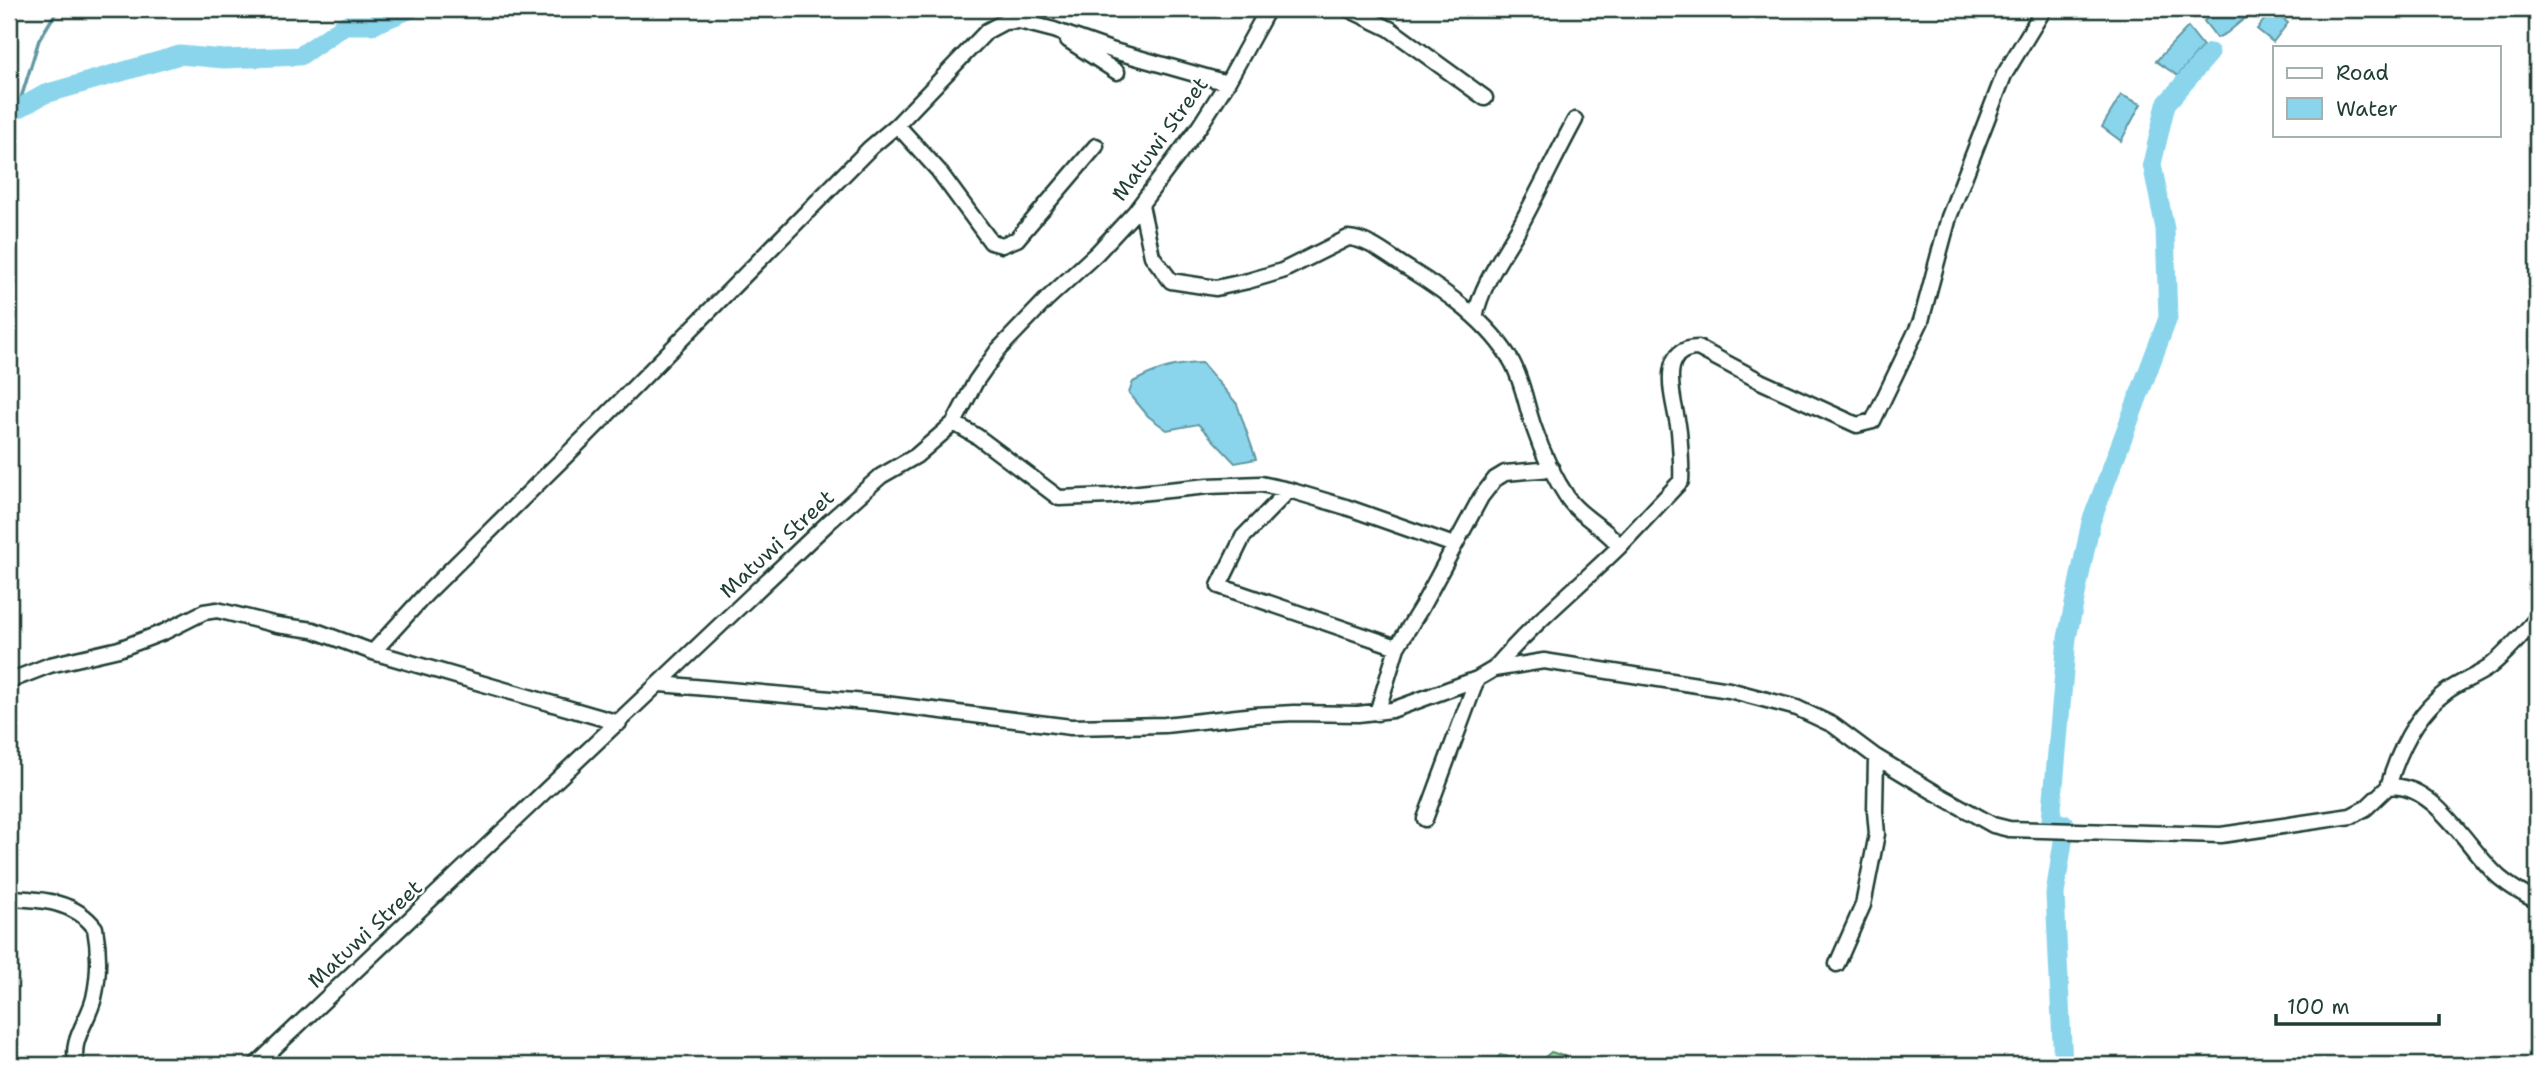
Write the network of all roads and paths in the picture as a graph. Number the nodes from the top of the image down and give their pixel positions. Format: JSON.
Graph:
{"nodes":[{"id":1,"x":1348,"y":9,"type":"edge"},
{"id":2,"x":2044,"y":9,"type":"edge"},
{"id":3,"x":1270,"y":10,"type":"edge"},
{"id":4,"x":1054,"y":30,"type":"junction"},
{"id":5,"x":1117,"y":72,"type":"dead end"},
{"id":6,"x":1227,"y":83,"type":"junction"},
{"id":7,"x":1485,"y":98,"type":"dead end"},
{"id":8,"x":1574,"y":120,"type":"dead end"},
{"id":9,"x":897,"y":125,"type":"junction"},
{"id":10,"x":1097,"y":146,"type":"dead end"},
{"id":11,"x":1141,"y":205,"type":"junction"},
{"id":12,"x":1475,"y":317,"type":"junction"},
{"id":13,"x":954,"y":423,"type":"junction"},
{"id":14,"x":1552,"y":469,"type":"junction"},
{"id":15,"x":1289,"y":490,"type":"junction"},
{"id":16,"x":1454,"y":545,"type":"junction"},
{"id":17,"x":1619,"y":547,"type":"junction"},
{"id":18,"x":2536,"y":623,"type":"edge"},
{"id":19,"x":1397,"y":647,"type":"junction"},
{"id":20,"x":373,"y":652,"type":"junction"},
{"id":21,"x":1494,"y":669,"type":"junction"},
{"id":22,"x":1477,"y":679,"type":"junction"},
{"id":23,"x":9,"y":681,"type":"edge"},
{"id":24,"x":660,"y":684,"type":"junction"},
{"id":25,"x":1377,"y":713,"type":"junction"},
{"id":26,"x":619,"y":723,"type":"junction"},
{"id":27,"x":1876,"y":757,"type":"junction"},
{"id":28,"x":2388,"y":787,"type":"junction"},
{"id":29,"x":1425,"y":819,"type":"dead end"},
{"id":30,"x":9,"y":898,"type":"edge"},
{"id":31,"x":2537,"y":901,"type":"edge"},
{"id":32,"x":1838,"y":964,"type":"dead end"},
{"id":33,"x":77,"y":1065,"type":"edge"},
{"id":34,"x":256,"y":1065,"type":"edge"}],
"edges":[{"from":1,"to":7,"type":"street"},
{"from":2,"to":17,"type":"street"},
{"from":3,"to":6,"type":"street","name":"Matuwi Street"},
{"from":4,"to":5,"type":"street"},
{"from":4,"to":6,"type":"street"},
{"from":4,"to":9,"type":"street"},
{"from":6,"to":11,"type":"street","name":"Matuwi Street"},
{"from":8,"to":12,"type":"street"},
{"from":9,"to":10,"type":"street"},
{"from":9,"to":20,"type":"street"},
{"from":11,"to":12,"type":"street"},
{"from":11,"to":13,"type":"street","name":"Matuwi Street"},
{"from":12,"to":14,"type":"street"},
{"from":13,"to":15,"type":"street"},
{"from":13,"to":24,"type":"street","name":"Matuwi Street"},
{"from":14,"to":16,"type":"street"},
{"from":14,"to":17,"type":"street"},
{"from":15,"to":16,"type":"street"},
{"from":15,"to":19,"type":"street"},
{"from":16,"to":19,"type":"street"},
{"from":17,"to":21,"type":"street"},
{"from":18,"to":28,"type":"street"},
{"from":19,"to":25,"type":"street"},
{"from":20,"to":23,"type":"street"},
{"from":20,"to":26,"type":"street"},
{"from":21,"to":22,"type":"street"},
{"from":21,"to":27,"type":"street"},
{"from":22,"to":25,"type":"street"},
{"from":22,"to":29,"type":"street"},
{"from":24,"to":25,"type":"street"},
{"from":24,"to":26,"type":"street","name":"Matuwi Street"},
{"from":26,"to":34,"type":"street","name":"Matuwi Street"},
{"from":27,"to":28,"type":"street"},
{"from":27,"to":32,"type":"street"},
{"from":28,"to":31,"type":"street"},
{"from":30,"to":33,"type":"street"}]}
